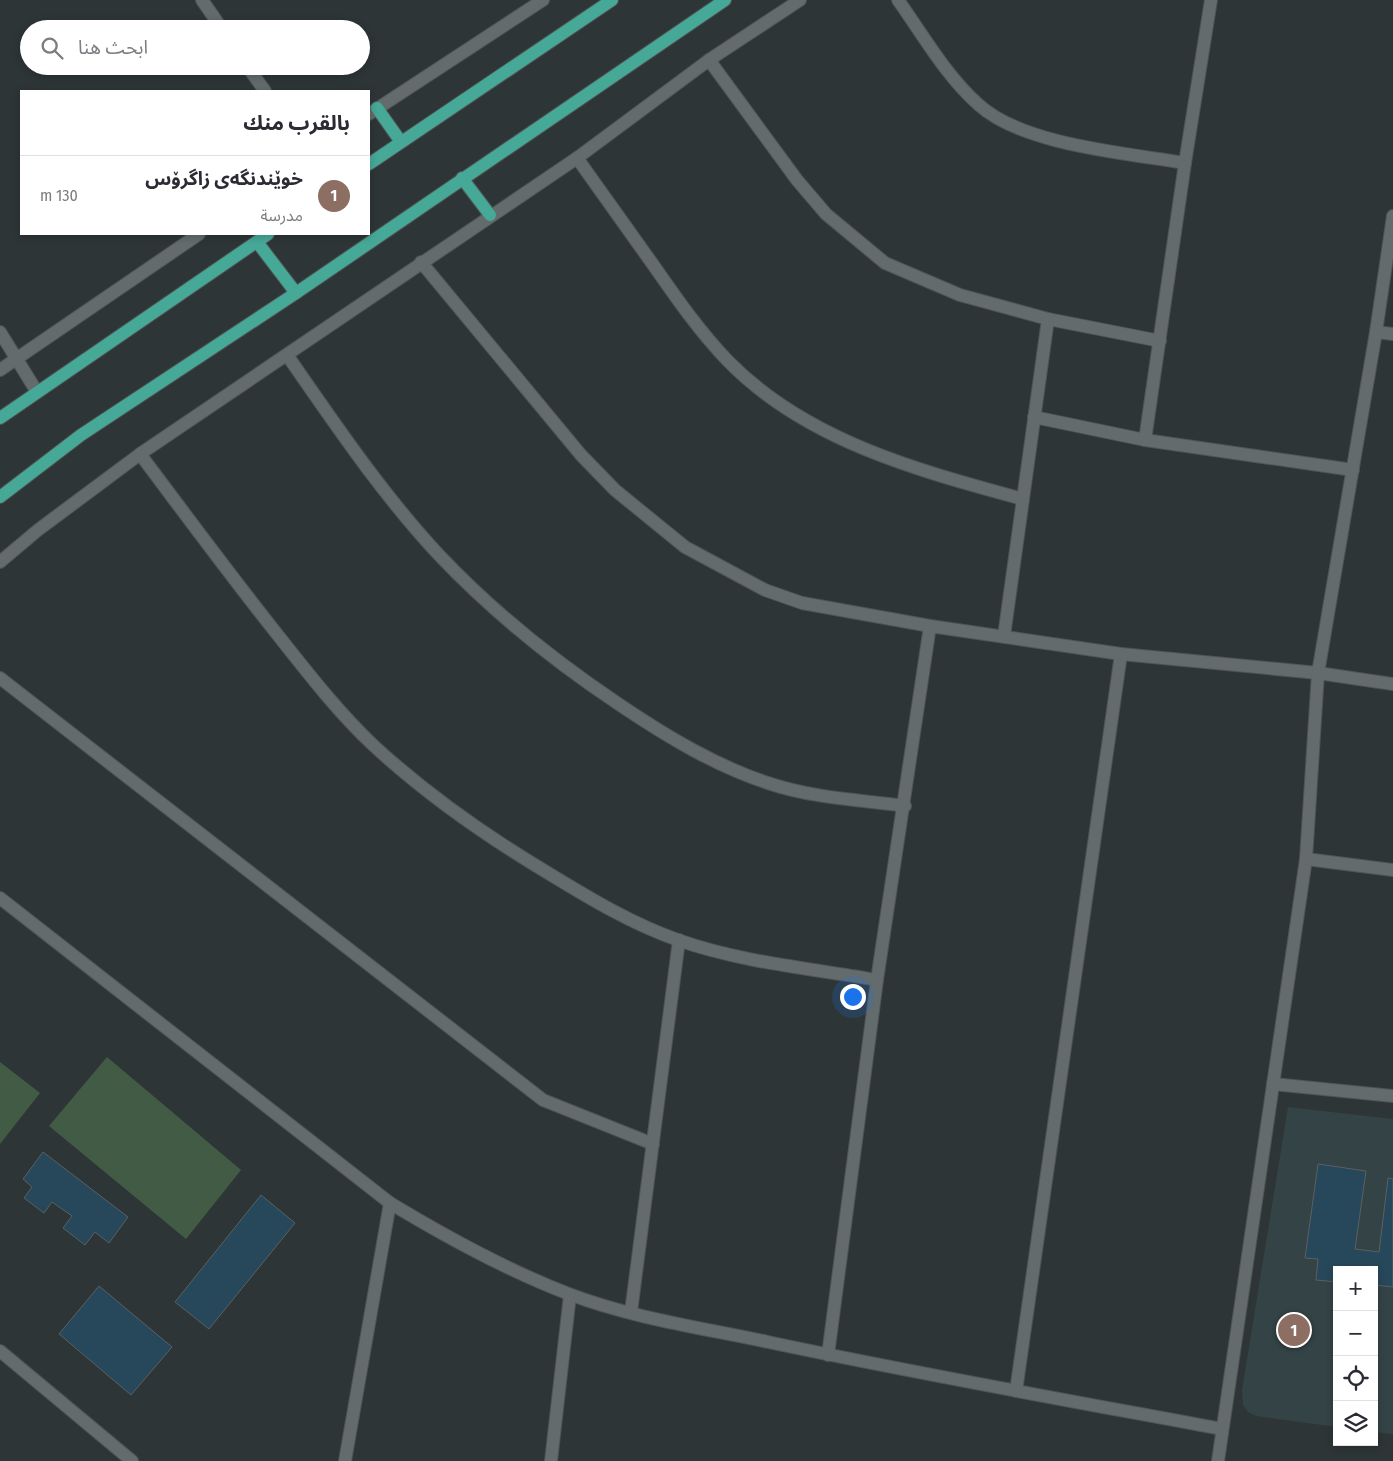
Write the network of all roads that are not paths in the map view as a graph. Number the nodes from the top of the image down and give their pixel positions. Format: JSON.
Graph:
{"nodes":[{"id":1,"x":202,"y":0,"type":"edge"},
{"id":2,"x":543,"y":0,"type":"edge"},
{"id":3,"x":612,"y":0,"type":"edge"},
{"id":4,"x":725,"y":0,"type":"edge"},
{"id":5,"x":800,"y":0,"type":"edge"},
{"id":6,"x":898,"y":0,"type":"edge"},
{"id":7,"x":1211,"y":0,"type":"edge"},
{"id":8,"x":216,"y":20,"type":"edge"},
{"id":9,"x":709,"y":60,"type":"junction"},
{"id":10,"x":254,"y":75,"type":"edge"},
{"id":11,"x":264,"y":90,"type":"edge"},
{"id":12,"x":373,"y":111,"type":"edge"},
{"id":13,"x":401,"y":142,"type":"junction"},
{"id":14,"x":577,"y":158,"type":"junction"},
{"id":15,"x":370,"y":163,"type":"edge"},
{"id":16,"x":1184,"y":163,"type":"junction"},
{"id":17,"x":462,"y":178,"type":"junction"},
{"id":18,"x":490,"y":215,"type":"junction"},
{"id":19,"x":1393,"y":216,"type":"edge"},
{"id":20,"x":198,"y":235,"type":"edge"},
{"id":21,"x":267,"y":235,"type":"edge"},
{"id":22,"x":257,"y":242,"type":"junction"},
{"id":23,"x":421,"y":262,"type":"junction"},
{"id":24,"x":296,"y":293,"type":"junction"},
{"id":25,"x":1048,"y":319,"type":"junction"},
{"id":26,"x":0,"y":332,"type":"edge"},
{"id":27,"x":1376,"y":332,"type":"junction"},
{"id":28,"x":1393,"y":334,"type":"edge"},
{"id":29,"x":1160,"y":341,"type":"junction"},
{"id":30,"x":287,"y":355,"type":"junction"},
{"id":31,"x":16,"y":358,"type":"junction"},
{"id":32,"x":0,"y":370,"type":"edge"},
{"id":33,"x":37,"y":392,"type":"junction"},
{"id":34,"x":1034,"y":417,"type":"junction"},
{"id":35,"x":0,"y":418,"type":"edge"},
{"id":36,"x":1145,"y":440,"type":"junction"},
{"id":37,"x":140,"y":454,"type":"junction"},
{"id":38,"x":1353,"y":470,"type":"junction"},
{"id":39,"x":0,"y":497,"type":"edge"},
{"id":40,"x":1023,"y":499,"type":"junction"},
{"id":41,"x":0,"y":562,"type":"edge"},
{"id":42,"x":930,"y":626,"type":"junction"},
{"id":43,"x":1004,"y":636,"type":"junction"},
{"id":44,"x":1121,"y":654,"type":"junction"},
{"id":45,"x":1318,"y":673,"type":"junction"},
{"id":46,"x":0,"y":678,"type":"edge"},
{"id":47,"x":1393,"y":684,"type":"edge"},
{"id":48,"x":905,"y":806,"type":"junction"},
{"id":49,"x":1306,"y":859,"type":"junction"},
{"id":50,"x":1393,"y":870,"type":"edge"},
{"id":51,"x":0,"y":898,"type":"edge"},
{"id":52,"x":678,"y":940,"type":"junction"},
{"id":53,"x":877,"y":980,"type":"junction"},
{"id":54,"x":1273,"y":1084,"type":"junction"},
{"id":55,"x":1393,"y":1096,"type":"edge"},
{"id":56,"x":653,"y":1144,"type":"junction"},
{"id":57,"x":390,"y":1203,"type":"junction"},
{"id":58,"x":570,"y":1295,"type":"junction"},
{"id":59,"x":631,"y":1312,"type":"junction"},
{"id":60,"x":0,"y":1352,"type":"edge"},
{"id":61,"x":828,"y":1355,"type":"junction"},
{"id":62,"x":1016,"y":1391,"type":"junction"},
{"id":63,"x":1222,"y":1429,"type":"junction"},
{"id":64,"x":132,"y":1461,"type":"edge"},
{"id":65,"x":345,"y":1461,"type":"edge"},
{"id":66,"x":551,"y":1461,"type":"edge"},
{"id":67,"x":1218,"y":1461,"type":"edge"}],
"edges":[{"from":1,"to":8,"type":"street"},
{"from":2,"to":12,"type":"street"},
{"from":3,"to":13,"type":"main road"},
{"from":4,"to":17,"type":"main road"},
{"from":5,"to":9,"type":"street"},
{"from":6,"to":16,"type":"street"},
{"from":7,"to":16,"type":"street"},
{"from":9,"to":14,"type":"street"},
{"from":9,"to":25,"type":"street"},
{"from":10,"to":11,"type":"street"},
{"from":12,"to":13,"type":"main road"},
{"from":13,"to":15,"type":"main road"},
{"from":14,"to":18,"type":"street"},
{"from":14,"to":40,"type":"street"},
{"from":16,"to":29,"type":"street"},
{"from":17,"to":18,"type":"main road"},
{"from":17,"to":24,"type":"main road"},
{"from":18,"to":23,"type":"street"},
{"from":19,"to":27,"type":"street"},
{"from":20,"to":31,"type":"street"},
{"from":21,"to":22,"type":"main road"},
{"from":22,"to":24,"type":"main road"},
{"from":22,"to":33,"type":"main road"},
{"from":23,"to":30,"type":"street"},
{"from":23,"to":42,"type":"street"},
{"from":24,"to":39,"type":"main road"},
{"from":25,"to":29,"type":"street"},
{"from":25,"to":34,"type":"street"},
{"from":26,"to":31,"type":"street"},
{"from":27,"to":28,"type":"street"},
{"from":27,"to":38,"type":"street"},
{"from":29,"to":36,"type":"street"},
{"from":30,"to":37,"type":"street"},
{"from":30,"to":48,"type":"street"},
{"from":31,"to":32,"type":"street"},
{"from":31,"to":33,"type":"street"},
{"from":33,"to":35,"type":"main road"},
{"from":34,"to":36,"type":"street"},
{"from":34,"to":40,"type":"street"},
{"from":36,"to":38,"type":"street"},
{"from":37,"to":41,"type":"street"},
{"from":37,"to":52,"type":"street"},
{"from":38,"to":45,"type":"street"},
{"from":40,"to":43,"type":"street"},
{"from":42,"to":43,"type":"street"},
{"from":42,"to":48,"type":"street"},
{"from":43,"to":44,"type":"street"},
{"from":44,"to":45,"type":"street"},
{"from":44,"to":62,"type":"street"},
{"from":45,"to":47,"type":"street"},
{"from":45,"to":49,"type":"street"},
{"from":46,"to":56,"type":"street"},
{"from":48,"to":53,"type":"street"},
{"from":49,"to":50,"type":"street"},
{"from":49,"to":54,"type":"street"},
{"from":51,"to":57,"type":"street"},
{"from":52,"to":53,"type":"street"},
{"from":52,"to":56,"type":"street"},
{"from":53,"to":61,"type":"street"},
{"from":54,"to":55,"type":"street"},
{"from":54,"to":63,"type":"street"},
{"from":56,"to":59,"type":"street"},
{"from":57,"to":58,"type":"street"},
{"from":57,"to":65,"type":"street"},
{"from":58,"to":59,"type":"street"},
{"from":58,"to":66,"type":"street"},
{"from":59,"to":61,"type":"street"},
{"from":60,"to":64,"type":"street"},
{"from":61,"to":62,"type":"street"},
{"from":62,"to":63,"type":"street"},
{"from":63,"to":67,"type":"street"}]}
